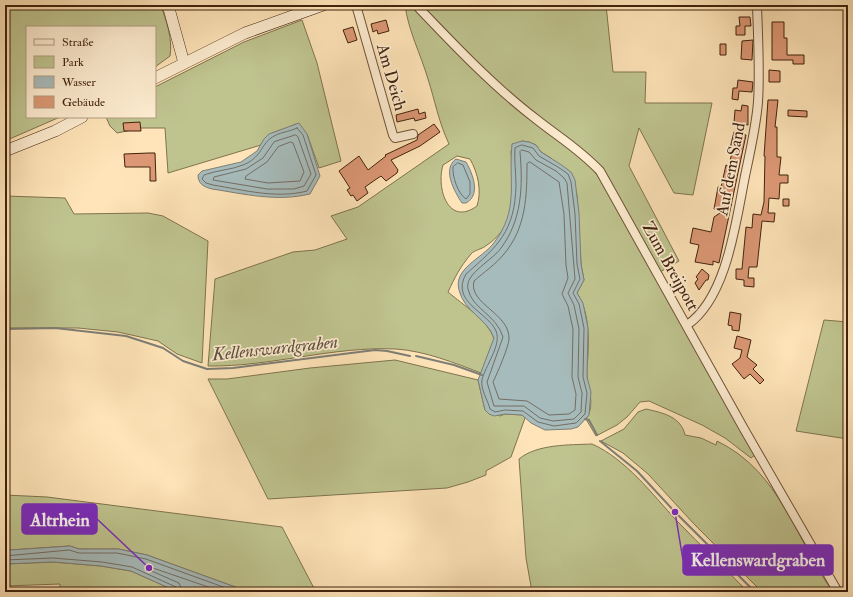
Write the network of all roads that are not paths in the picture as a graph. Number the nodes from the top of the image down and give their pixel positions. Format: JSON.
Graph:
{"nodes":[{"id":1,"x":168,"y":5,"type":"edge"},
{"id":2,"x":323,"y":5,"type":"edge"},
{"id":3,"x":356,"y":5,"type":"edge"},
{"id":4,"x":416,"y":5,"type":"edge"},
{"id":5,"x":757,"y":5,"type":"edge"},
{"id":6,"x":184,"y":63,"type":"junction"},
{"id":7,"x":156,"y":77,"type":"edge"},
{"id":8,"x":80,"y":118,"type":"edge"},
{"id":9,"x":413,"y":134,"type":"dead end"},
{"id":10,"x":5,"y":151,"type":"edge"},
{"id":11,"x":687,"y":326,"type":"junction"},
{"id":12,"x":838,"y":592,"type":"edge"}],
"edges":[{"from":1,"to":6,"type":"street"},
{"from":2,"to":6,"type":"street"},
{"from":3,"to":9,"type":"street","name":"Am Deich"},
{"from":4,"to":11,"type":"street","name":"Zum Breijpott"},
{"from":5,"to":11,"type":"street","name":"Auf dem Sand"},
{"from":6,"to":7,"type":"street"},
{"from":8,"to":10,"type":"street"},
{"from":11,"to":12,"type":"street","name":"Zum Breijpott"}]}
